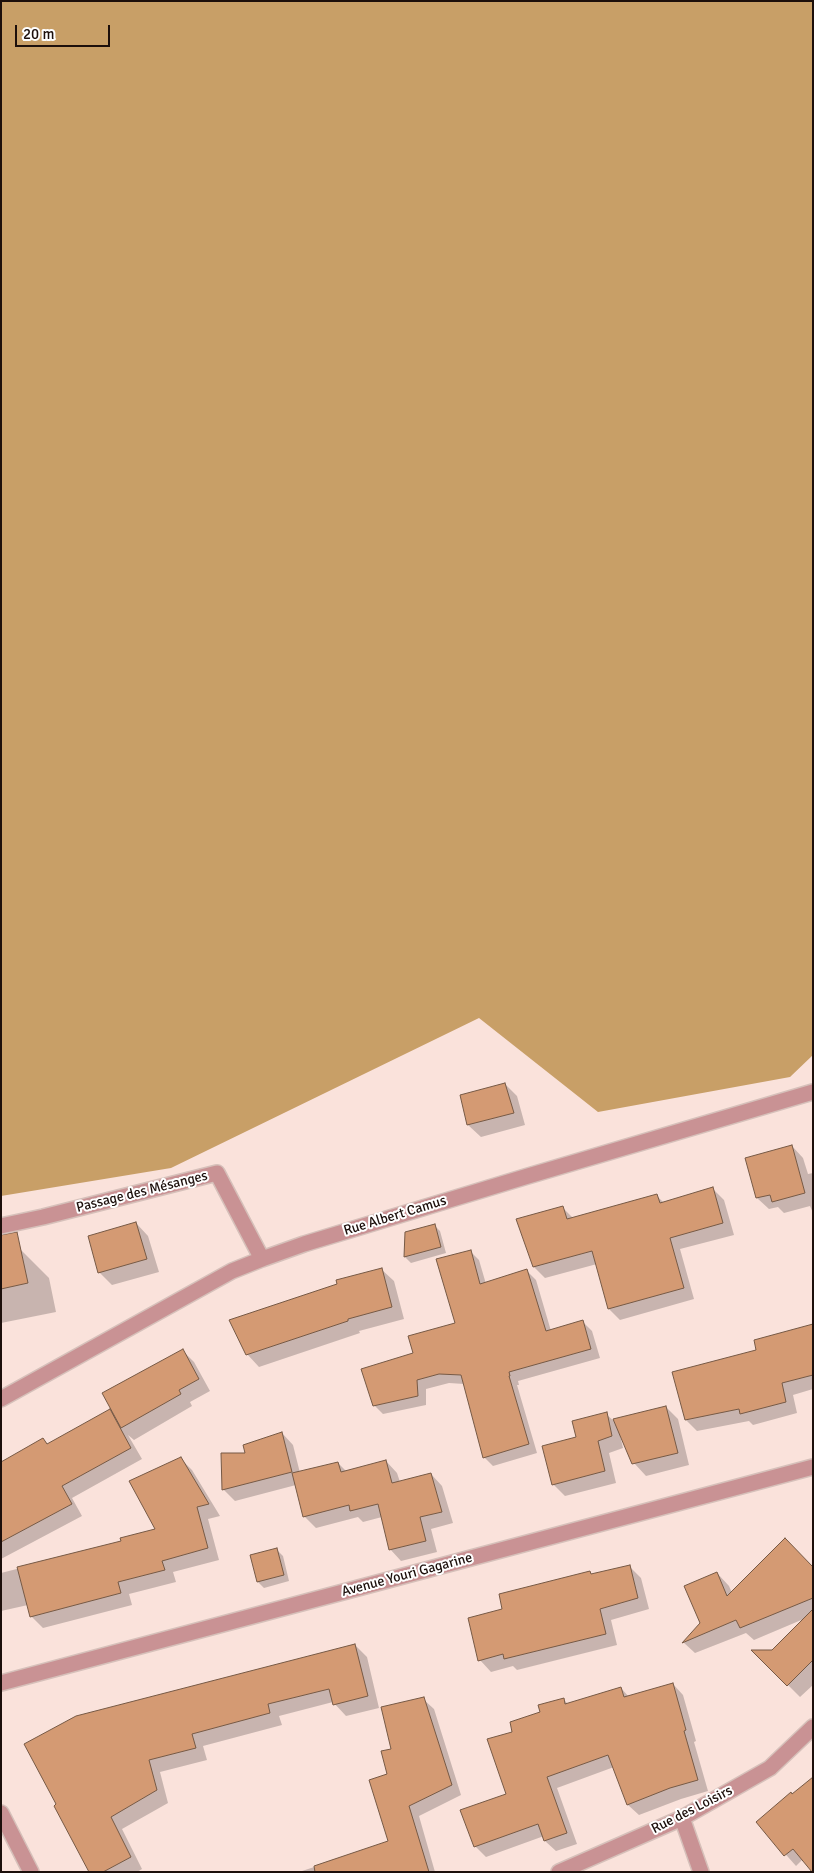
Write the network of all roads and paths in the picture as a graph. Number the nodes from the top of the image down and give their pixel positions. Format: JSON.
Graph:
{"nodes":[{"id":1,"x":813,"y":1092,"type":"edge"},
{"id":2,"x":1,"y":1226,"type":"edge"},
{"id":3,"x":262,"y":1259,"type":"junction"},
{"id":4,"x":1,"y":1399,"type":"edge"},
{"id":5,"x":813,"y":1467,"type":"edge"},
{"id":6,"x":1,"y":1683,"type":"edge"},
{"id":7,"x":813,"y":1727,"type":"edge"},
{"id":8,"x":1,"y":1813,"type":"edge"},
{"id":9,"x":682,"y":1818,"type":"junction"},
{"id":10,"x":31,"y":1872,"type":"edge"},
{"id":11,"x":558,"y":1872,"type":"edge"},
{"id":12,"x":701,"y":1872,"type":"edge"}],
"edges":[{"from":1,"to":3,"type":"street","name":"Rue Albert Camus"},
{"from":2,"to":3,"type":"street","name":"Passage des Mésanges"},
{"from":3,"to":4,"type":"street","name":"Rue Albert Camus"},
{"from":5,"to":6,"type":"street","name":"Avenue Youri Gagarine"},
{"from":7,"to":9,"type":"street","name":"Rue des Loisirs"},
{"from":8,"to":10,"type":"street"},
{"from":9,"to":11,"type":"street","name":"Rue des Loisirs"},
{"from":9,"to":12,"type":"street"}]}
